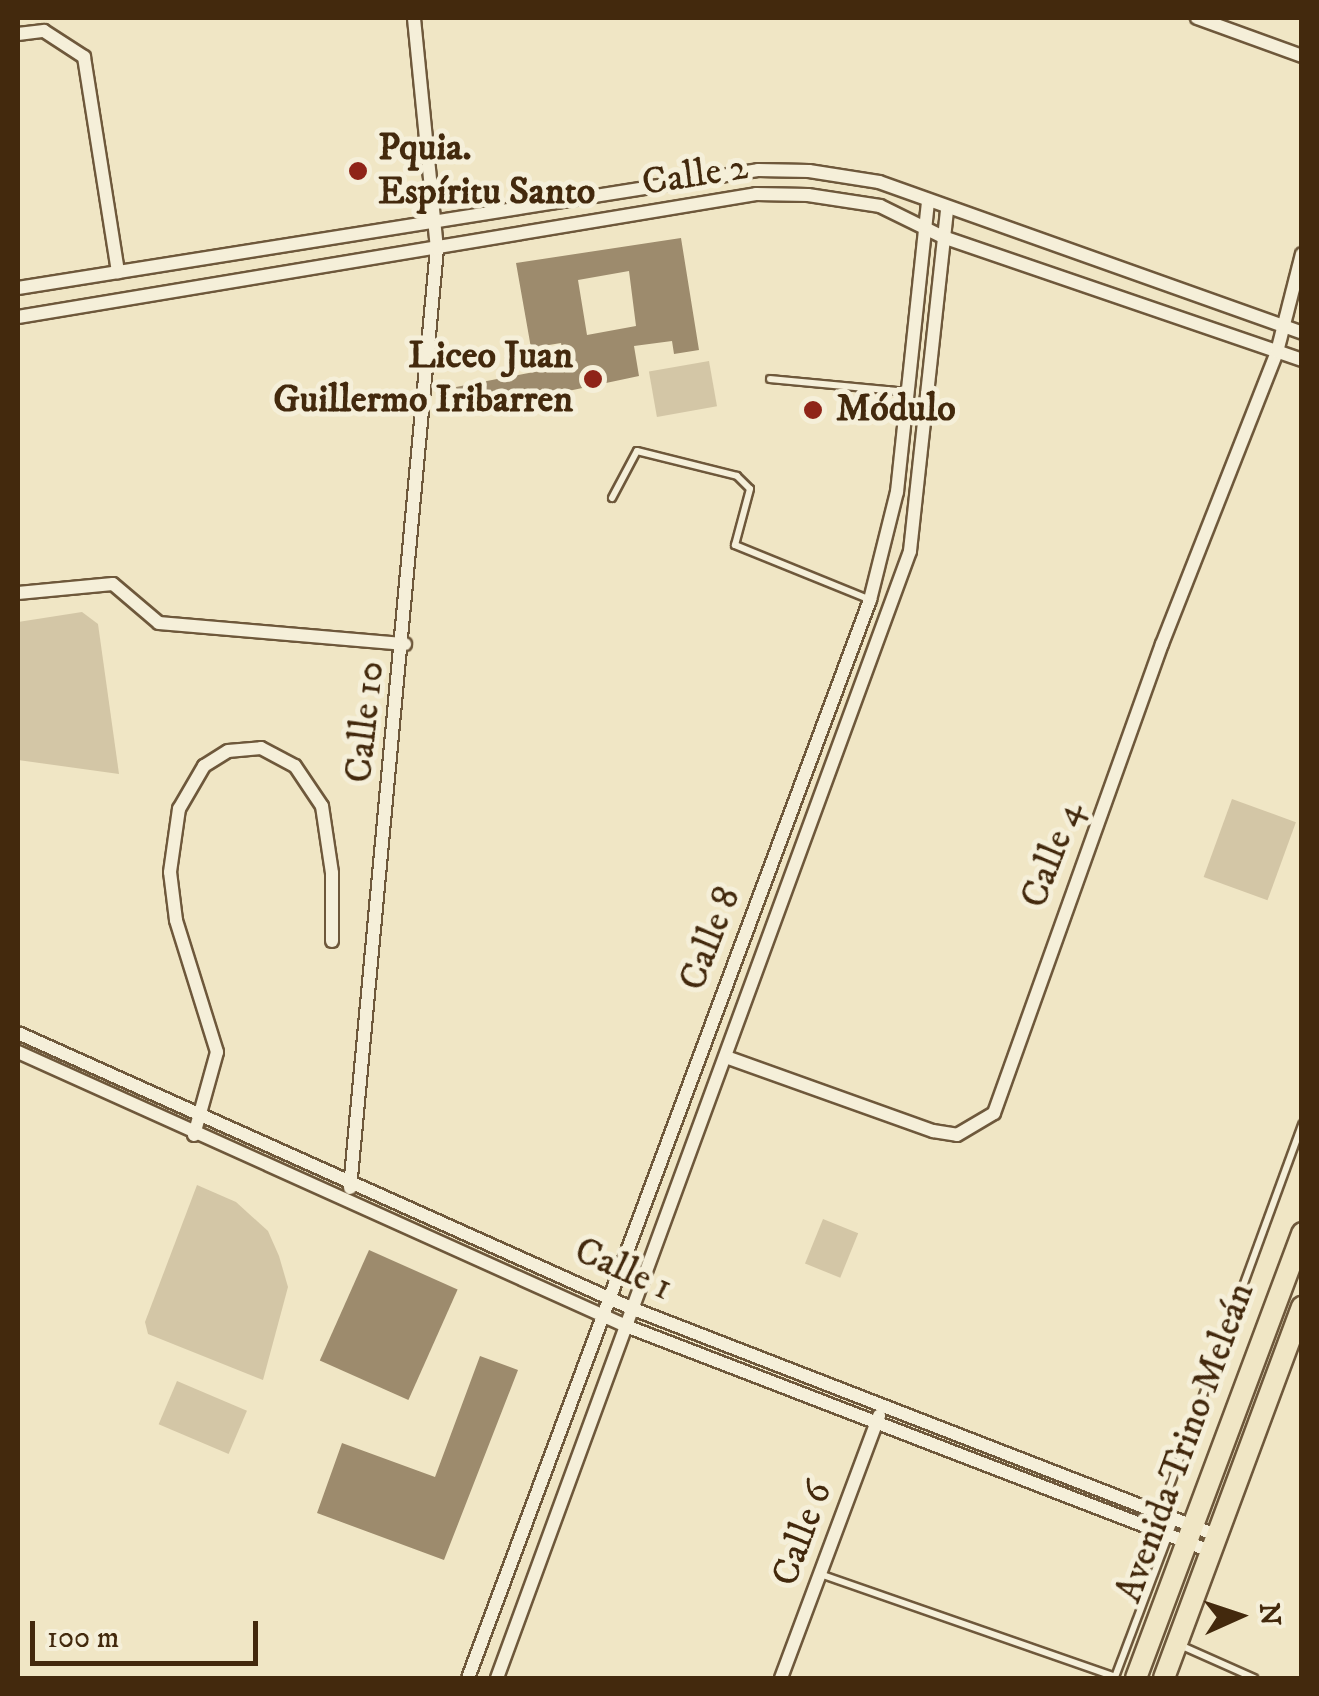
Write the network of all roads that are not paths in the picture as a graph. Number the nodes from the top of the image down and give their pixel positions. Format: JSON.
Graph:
{"nodes":[{"id":1,"x":414,"y":18,"type":"edge"},
{"id":2,"x":1197,"y":18,"type":"edge"},
{"id":3,"x":18,"y":34,"type":"edge"},
{"id":4,"x":1302,"y":56,"type":"edge"},
{"id":5,"x":928,"y":201,"type":"junction"},
{"id":6,"x":947,"y":209,"type":"junction"},
{"id":7,"x":435,"y":222,"type":"junction"},
{"id":8,"x":925,"y":227,"type":"junction"},
{"id":9,"x":943,"y":236,"type":"junction"},
{"id":10,"x":437,"y":249,"type":"junction"},
{"id":11,"x":1302,"y":254,"type":"edge"},
{"id":12,"x":118,"y":272,"type":"junction"},
{"id":13,"x":18,"y":288,"type":"edge"},
{"id":14,"x":18,"y":317,"type":"edge"},
{"id":15,"x":1284,"y":326,"type":"junction"},
{"id":16,"x":1302,"y":333,"type":"edge"},
{"id":17,"x":1278,"y":352,"type":"junction"},
{"id":18,"x":1302,"y":360,"type":"edge"},
{"id":19,"x":770,"y":378,"type":"dead end"},
{"id":20,"x":909,"y":392,"type":"junction"},
{"id":21,"x":612,"y":498,"type":"dead end"},
{"id":22,"x":18,"y":593,"type":"edge"},
{"id":23,"x":870,"y":600,"type":"junction"},
{"id":24,"x":405,"y":644,"type":"junction"},
{"id":25,"x":332,"y":941,"type":"dead end"},
{"id":26,"x":18,"y":1033,"type":"edge"},
{"id":27,"x":18,"y":1052,"type":"edge"},
{"id":28,"x":726,"y":1057,"type":"junction"},
{"id":29,"x":202,"y":1116,"type":"junction"},
{"id":30,"x":1302,"y":1124,"type":"edge"},
{"id":31,"x":194,"y":1135,"type":"junction"},
{"id":32,"x":352,"y":1183,"type":"junction"},
{"id":33,"x":346,"y":1200,"type":"junction"},
{"id":34,"x":1302,"y":1233,"type":"edge"},
{"id":35,"x":609,"y":1296,"type":"junction"},
{"id":36,"x":1302,"y":1307,"type":"edge"},
{"id":37,"x":631,"y":1308,"type":"junction"},
{"id":38,"x":601,"y":1315,"type":"junction"},
{"id":39,"x":626,"y":1326,"type":"junction"},
{"id":40,"x":881,"y":1409,"type":"junction"},
{"id":41,"x":876,"y":1424,"type":"junction"},
{"id":42,"x":1160,"y":1513,"type":"junction"},
{"id":43,"x":1176,"y":1530,"type":"junction"},
{"id":44,"x":1213,"y":1543,"type":"junction"},
{"id":45,"x":820,"y":1574,"type":"junction"},
{"id":46,"x":1176,"y":1644,"type":"junction"},
{"id":47,"x":468,"y":1678,"type":"edge"},
{"id":48,"x":496,"y":1678,"type":"edge"},
{"id":49,"x":782,"y":1678,"type":"edge"},
{"id":50,"x":1122,"y":1678,"type":"edge"},
{"id":51,"x":1164,"y":1678,"type":"edge"},
{"id":52,"x":1254,"y":1678,"type":"edge"}],
"edges":[{"from":1,"to":7,"type":"street","name":"Calle 10"},
{"from":2,"to":4,"type":"street"},
{"from":3,"to":12,"type":"street"},
{"from":5,"to":6,"type":"street","name":"Calle 2"},
{"from":5,"to":7,"type":"street","name":"Calle 2"},
{"from":5,"to":8,"type":"street","name":"Calle 8"},
{"from":6,"to":9,"type":"street","name":"Calle 8"},
{"from":6,"to":15,"type":"street","name":"Calle 2"},
{"from":7,"to":10,"type":"street","name":"Calle 10"},
{"from":7,"to":12,"type":"street","name":"Calle 2"},
{"from":8,"to":9,"type":"street","name":"Calle 2"},
{"from":8,"to":10,"type":"street","name":"Calle 2"},
{"from":8,"to":20,"type":"street","name":"Calle 8"},
{"from":9,"to":17,"type":"street","name":"Calle 2"},
{"from":9,"to":28,"type":"street","name":"Calle 8"},
{"from":10,"to":14,"type":"street","name":"Calle 2"},
{"from":10,"to":24,"type":"street","name":"Calle 10"},
{"from":11,"to":15,"type":"street","name":"Calle 4"},
{"from":12,"to":13,"type":"street","name":"Calle 2"},
{"from":15,"to":16,"type":"street","name":"Calle 2"},
{"from":15,"to":17,"type":"street","name":"Calle 4"},
{"from":17,"to":18,"type":"street","name":"Calle 2"},
{"from":17,"to":28,"type":"street","name":"Calle 4"},
{"from":19,"to":20,"type":"lane"},
{"from":20,"to":23,"type":"street","name":"Calle 8"},
{"from":21,"to":23,"type":"lane"},
{"from":22,"to":24,"type":"street"},
{"from":23,"to":35,"type":"street","name":"Calle 8"},
{"from":24,"to":32,"type":"street","name":"Calle 10"},
{"from":25,"to":29,"type":"street"},
{"from":26,"to":29,"type":"street","name":"Calle 1"},
{"from":27,"to":31,"type":"street","name":"Calle 1"},
{"from":28,"to":37,"type":"street","name":"Calle 8"},
{"from":29,"to":31,"type":"street"},
{"from":29,"to":32,"type":"street","name":"Calle 1"},
{"from":30,"to":42,"type":"lane"},
{"from":31,"to":33,"type":"street","name":"Calle 1"},
{"from":32,"to":33,"type":"street","name":"Calle 10"},
{"from":32,"to":35,"type":"street","name":"Calle 1"},
{"from":33,"to":38,"type":"street","name":"Calle 1"},
{"from":34,"to":43,"type":"main road","name":"Avenida Trino Meleán"},
{"from":35,"to":37,"type":"street","name":"Calle 1"},
{"from":35,"to":38,"type":"street","name":"Calle 8"},
{"from":36,"to":44,"type":"main road","name":"Avenida Trino Meleán"},
{"from":37,"to":39,"type":"street","name":"Calle 8"},
{"from":37,"to":40,"type":"street","name":"Calle 1"},
{"from":38,"to":39,"type":"street","name":"Calle 1"},
{"from":38,"to":47,"type":"street","name":"Calle 8"},
{"from":39,"to":41,"type":"street","name":"Calle 1"},
{"from":39,"to":48,"type":"street","name":"Calle 8"},
{"from":40,"to":41,"type":"street","name":"Calle 6"},
{"from":40,"to":42,"type":"street","name":"Calle 1"},
{"from":41,"to":43,"type":"street","name":"Calle 1"},
{"from":41,"to":45,"type":"street","name":"Calle 6"},
{"from":42,"to":43,"type":"street","name":"Calle 1"},
{"from":43,"to":44,"type":"street","name":"Calle 1"},
{"from":43,"to":50,"type":"main road","name":"Avenida Trino Meleán"},
{"from":44,"to":46,"type":"main road","name":"Avenida Trino Meleán"},
{"from":45,"to":49,"type":"street","name":"Calle 6"},
{"from":45,"to":50,"type":"lane"},
{"from":46,"to":51,"type":"main road","name":"Avenida Trino Meleán"},
{"from":46,"to":52,"type":"lane"}]}
